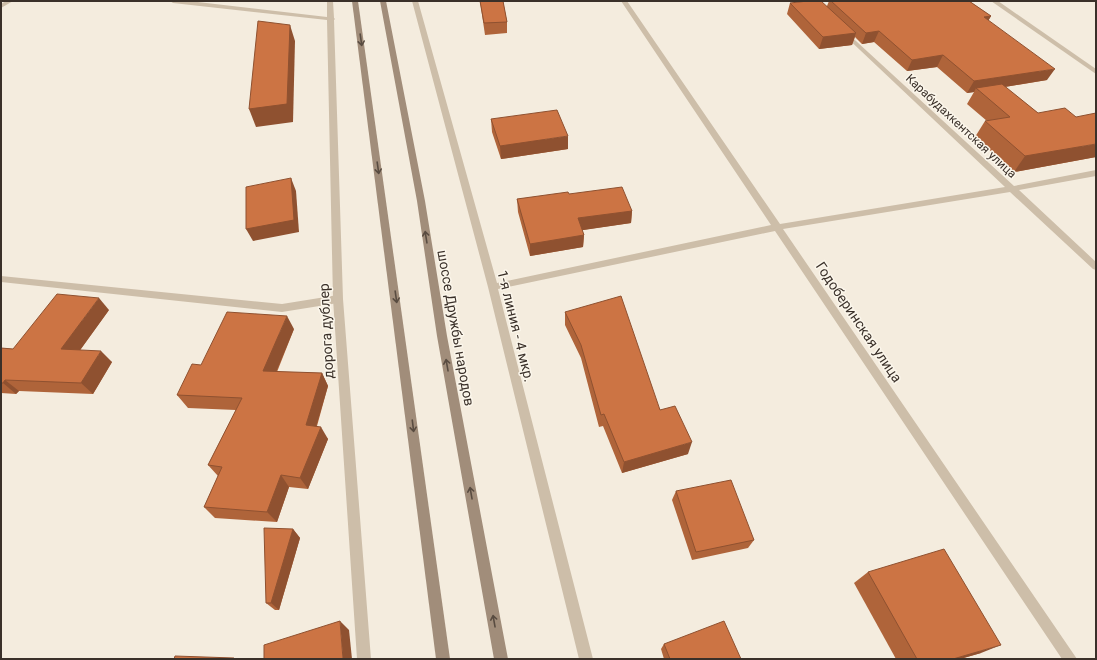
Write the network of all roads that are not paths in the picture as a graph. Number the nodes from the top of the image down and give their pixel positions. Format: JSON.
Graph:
{"nodes":[{"id":1,"x":10,"y":1,"type":"edge"},
{"id":2,"x":173,"y":1,"type":"edge"},
{"id":3,"x":330,"y":1,"type":"edge"},
{"id":4,"x":355,"y":1,"type":"edge"},
{"id":5,"x":383,"y":1,"type":"edge"},
{"id":6,"x":415,"y":1,"type":"edge"},
{"id":7,"x":624,"y":1,"type":"edge"},
{"id":8,"x":994,"y":1,"type":"edge"},
{"id":9,"x":1,"y":6,"type":"edge"},
{"id":10,"x":332,"y":19,"type":"junction"},
{"id":11,"x":839,"y":28,"type":"edge"},
{"id":12,"x":1096,"y":72,"type":"edge"},
{"id":13,"x":1096,"y":173,"type":"edge"},
{"id":14,"x":1011,"y":189,"type":"junction"},
{"id":15,"x":778,"y":227,"type":"junction"},
{"id":16,"x":1096,"y":267,"type":"edge"},
{"id":17,"x":1,"y":279,"type":"edge"},
{"id":18,"x":493,"y":287,"type":"junction"},
{"id":19,"x":338,"y":299,"type":"junction"},
{"id":20,"x":364,"y":659,"type":"edge"},
{"id":21,"x":443,"y":659,"type":"edge"},
{"id":22,"x":501,"y":659,"type":"edge"},
{"id":23,"x":586,"y":659,"type":"edge"},
{"id":24,"x":1070,"y":659,"type":"edge"}],
"edges":[{"from":1,"to":9,"type":"street"},
{"from":2,"to":10,"type":"street"},
{"from":3,"to":10,"type":"street","name":"дорога дублер"},
{"from":4,"to":21,"type":"main road","one_way":true},
{"from":22,"to":5,"type":"main road","name":"шоссе Дружбы народов","one_way":true},
{"from":6,"to":18,"type":"street","name":"1-я линия - 4 мкр."},
{"from":7,"to":15,"type":"street","name":"Годоберинская улица"},
{"from":8,"to":12,"type":"street"},
{"from":10,"to":19,"type":"street","name":"дорога дублер"},
{"from":11,"to":14,"type":"street","name":"Карабудахкентская улица"},
{"from":13,"to":14,"type":"street"},
{"from":14,"to":15,"type":"street"},
{"from":14,"to":16,"type":"street","name":"Карабудахкентская улица"},
{"from":15,"to":18,"type":"street"},
{"from":15,"to":24,"type":"street","name":"Годоберинская улица"},
{"from":17,"to":19,"type":"street"},
{"from":18,"to":23,"type":"street","name":"1-я линия - 4 мкр."},
{"from":19,"to":20,"type":"street","name":"дорога дублер"}]}
